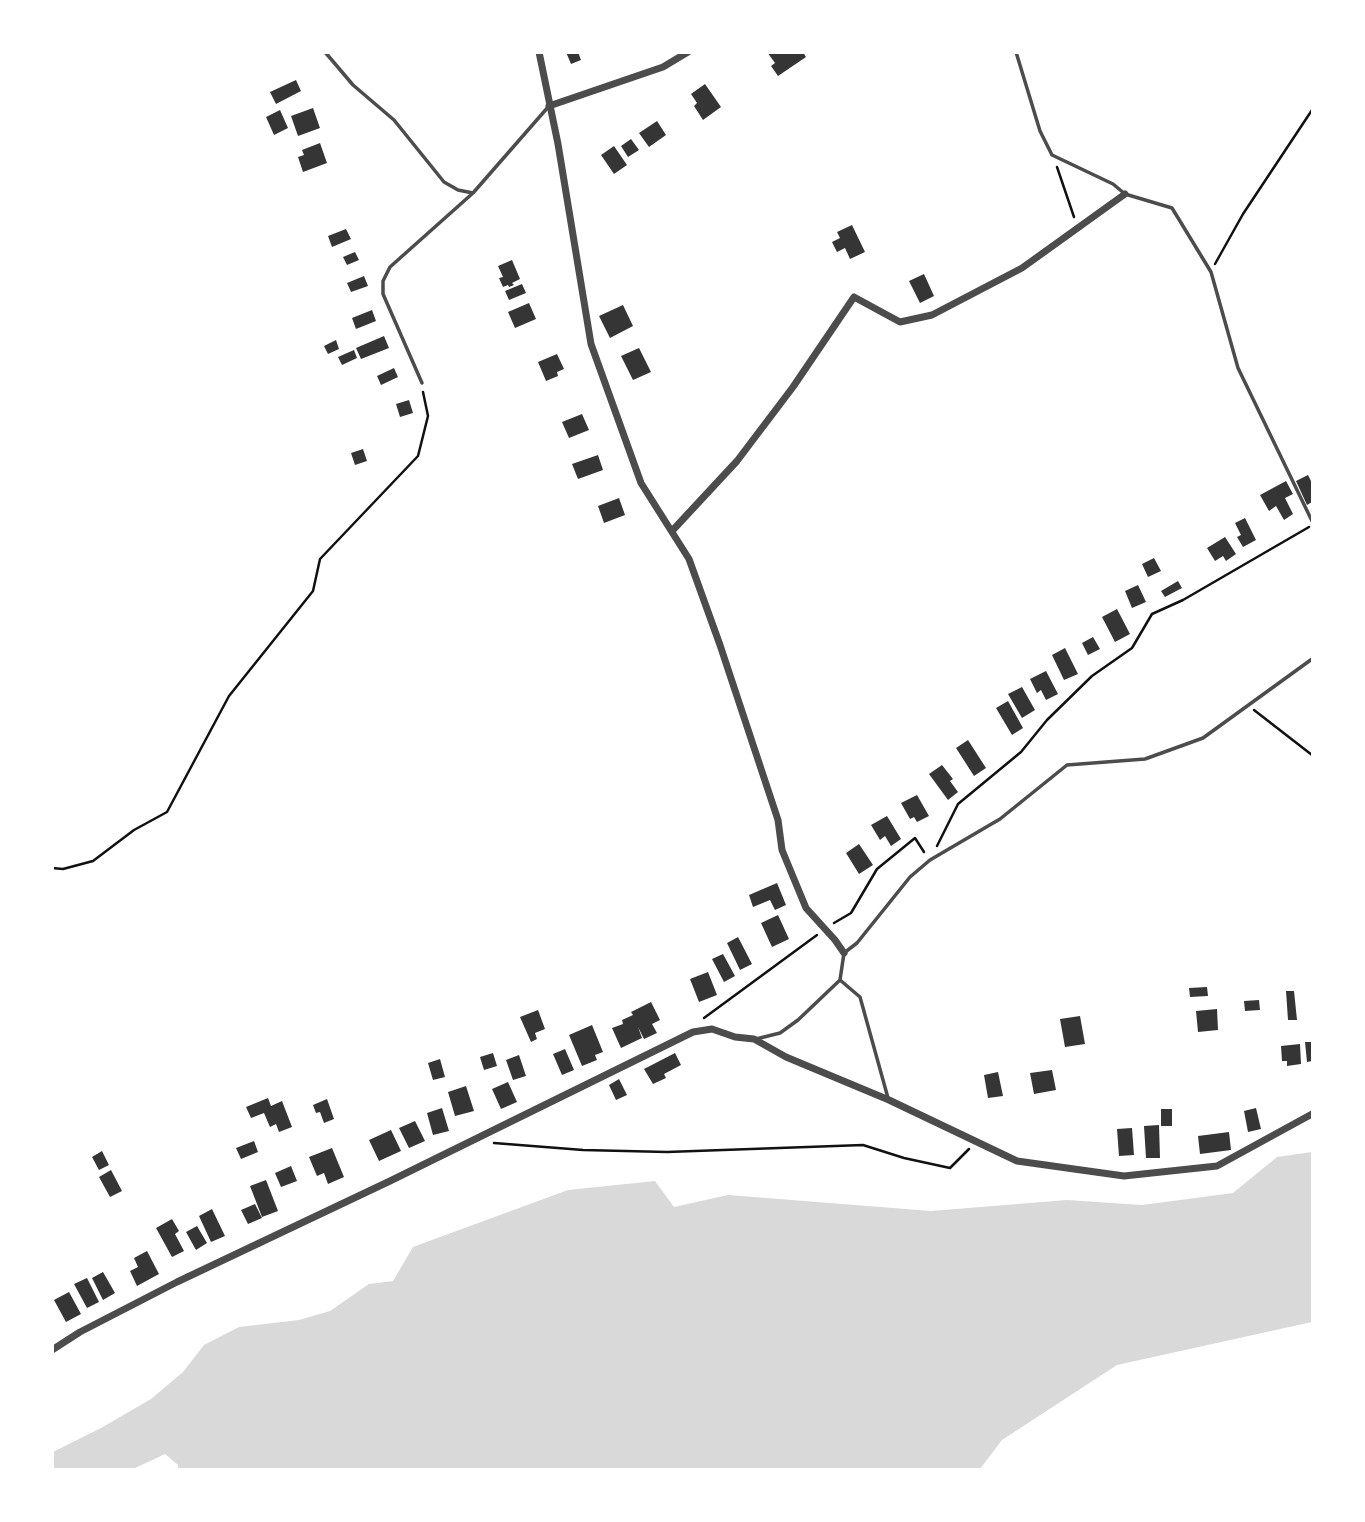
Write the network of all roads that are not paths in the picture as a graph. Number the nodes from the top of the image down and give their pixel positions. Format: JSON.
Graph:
{"nodes":[{"id":1,"x":325,"y":52,"type":"edge"},
{"id":2,"x":539,"y":52,"type":"edge"},
{"id":3,"x":688,"y":52,"type":"edge"},
{"id":4,"x":1016,"y":52,"type":"edge"},
{"id":5,"x":549,"y":106,"type":"junction"},
{"id":6,"x":473,"y":193,"type":"junction"},
{"id":7,"x":1125,"y":194,"type":"junction"},
{"id":8,"x":422,"y":383,"type":"road end"},
{"id":9,"x":1312,"y":523,"type":"edge"},
{"id":10,"x":672,"y":531,"type":"junction"},
{"id":11,"x":1312,"y":659,"type":"edge"},
{"id":12,"x":844,"y":953,"type":"junction"},
{"id":13,"x":839,"y":980,"type":"junction"},
{"id":14,"x":754,"y":1039,"type":"junction"},
{"id":15,"x":889,"y":1100,"type":"junction"},
{"id":16,"x":1312,"y":1114,"type":"edge"},
{"id":17,"x":52,"y":1350,"type":"edge"}],
"edges":[{"from":1,"to":6,"type":"lane"},
{"from":2,"to":5,"type":"street"},
{"from":3,"to":5,"type":"street"},
{"from":4,"to":7,"type":"lane"},
{"from":5,"to":6,"type":"lane"},
{"from":5,"to":10,"type":"street"},
{"from":6,"to":8,"type":"lane"},
{"from":7,"to":9,"type":"lane"},
{"from":7,"to":10,"type":"street"},
{"from":10,"to":12,"type":"street"},
{"from":11,"to":12,"type":"lane"},
{"from":12,"to":13,"type":"lane"},
{"from":13,"to":14,"type":"lane"},
{"from":13,"to":15,"type":"lane"},
{"from":14,"to":15,"type":"street"},
{"from":14,"to":17,"type":"street"},
{"from":15,"to":16,"type":"street"}]}
